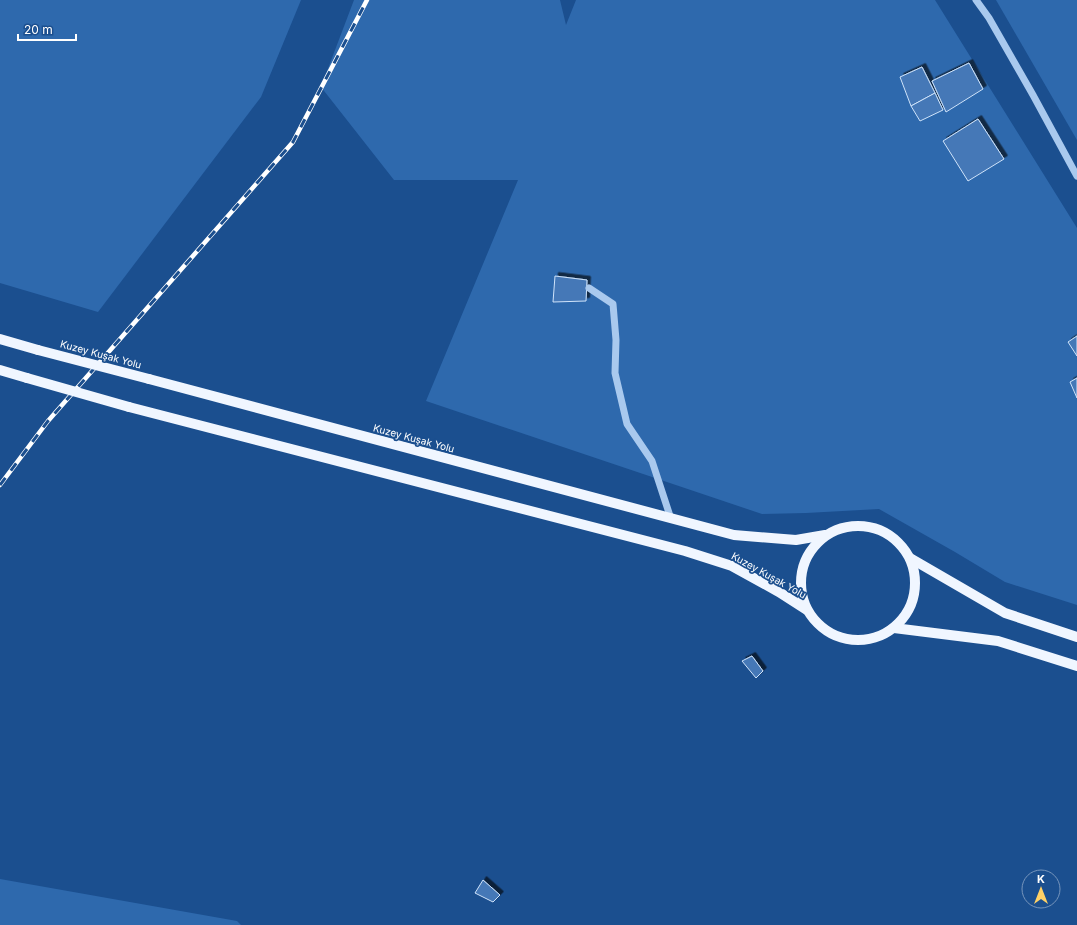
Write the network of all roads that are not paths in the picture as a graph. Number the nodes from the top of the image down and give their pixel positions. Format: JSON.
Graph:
{"nodes":[{"id":1,"x":976,"y":0,"type":"edge"},
{"id":2,"x":1077,"y":176,"type":"edge"},
{"id":3,"x":589,"y":288,"type":"dead end"},
{"id":4,"x":0,"y":339,"type":"edge"},
{"id":5,"x":0,"y":370,"type":"edge"},
{"id":6,"x":671,"y":518,"type":"junction"},
{"id":7,"x":825,"y":535,"type":"junction"},
{"id":8,"x":910,"y":558,"type":"junction"},
{"id":9,"x":807,"y":610,"type":"junction"},
{"id":10,"x":894,"y":628,"type":"junction"},
{"id":11,"x":1077,"y":637,"type":"edge"},
{"id":12,"x":1077,"y":666,"type":"edge"}],
"edges":[{"from":1,"to":2,"type":"street"},
{"from":3,"to":6,"type":"street"},
{"from":4,"to":6,"type":"main road","name":"Kuzey Kuşak Yolu","bridge":true},
{"from":5,"to":9,"type":"main road","name":"Kuzey Kuşak Yolu","bridge":true},
{"from":6,"to":7,"type":"main road","name":"Kuzey Kuşak Yolu"},
{"from":7,"to":8,"type":"main road"},
{"from":7,"to":9,"type":"main road"},
{"from":8,"to":10,"type":"main road"},
{"from":8,"to":11,"type":"main road"},
{"from":9,"to":10,"type":"main road"},
{"from":10,"to":12,"type":"main road"}]}
